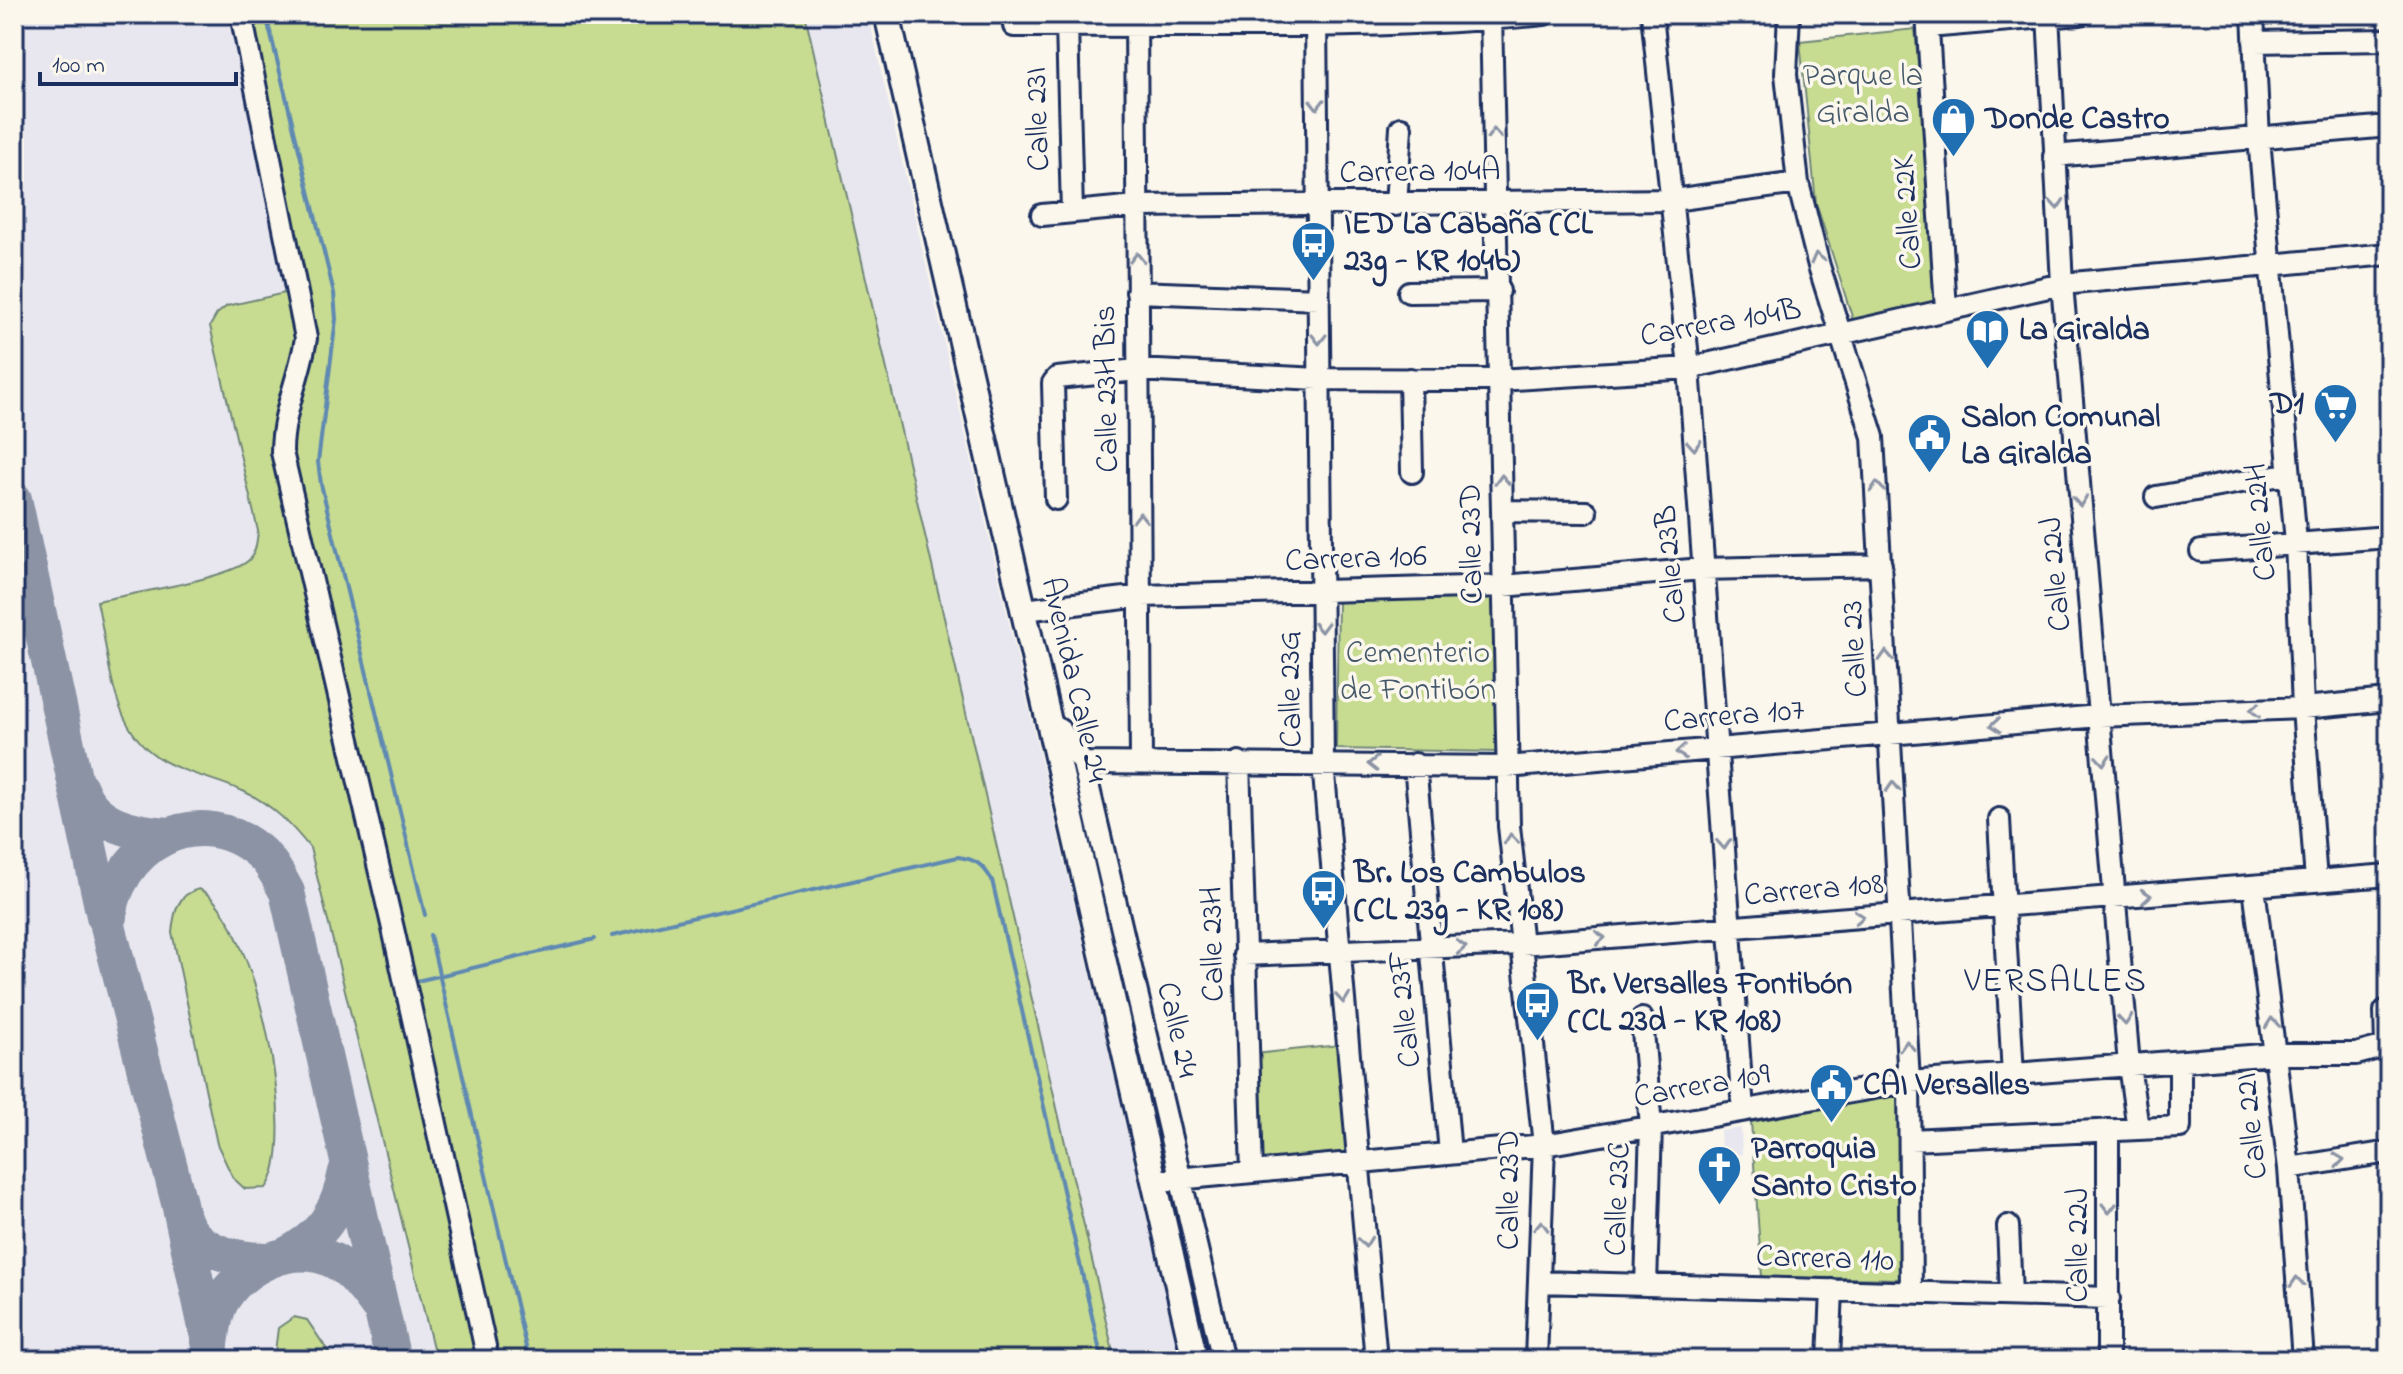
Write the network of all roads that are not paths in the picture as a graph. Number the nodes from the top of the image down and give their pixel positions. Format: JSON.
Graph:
{"nodes":[{"id":1,"x":241,"y":14,"type":"edge"},
{"id":2,"x":887,"y":14,"type":"edge"},
{"id":3,"x":1544,"y":14,"type":"edge"},
{"id":4,"x":1652,"y":14,"type":"edge"},
{"id":5,"x":1789,"y":14,"type":"edge"},
{"id":6,"x":2080,"y":14,"type":"edge"},
{"id":7,"x":2253,"y":14,"type":"edge"},
{"id":8,"x":2048,"y":15,"type":"edge"},
{"id":9,"x":1491,"y":17,"type":"edge"},
{"id":10,"x":1136,"y":18,"type":"edge"},
{"id":11,"x":1316,"y":20,"type":"edge"},
{"id":12,"x":1927,"y":20,"type":"edge"},
{"id":13,"x":1067,"y":25,"type":"junction"},
{"id":14,"x":1014,"y":26,"type":"dead end"},
{"id":15,"x":2389,"y":40,"type":"edge"},
{"id":16,"x":2254,"y":42,"type":"junction"},
{"id":17,"x":2389,"y":126,"type":"edge"},
{"id":18,"x":1401,"y":128,"type":"dead end"},
{"id":19,"x":2259,"y":139,"type":"junction"},
{"id":20,"x":2054,"y":156,"type":"junction"},
{"id":21,"x":1798,"y":183,"type":"junction"},
{"id":22,"x":1673,"y":200,"type":"junction"},
{"id":23,"x":1496,"y":201,"type":"junction"},
{"id":24,"x":1319,"y":205,"type":"junction"},
{"id":25,"x":1396,"y":205,"type":"junction"},
{"id":26,"x":1137,"y":206,"type":"junction"},
{"id":27,"x":1072,"y":212,"type":"junction"},
{"id":28,"x":1042,"y":215,"type":"dead end"},
{"id":29,"x":2389,"y":254,"type":"edge"},
{"id":30,"x":2270,"y":265,"type":"junction"},
{"id":31,"x":2062,"y":284,"type":"junction"},
{"id":32,"x":1499,"y":291,"type":"junction"},
{"id":33,"x":1137,"y":292,"type":"junction"},
{"id":34,"x":1409,"y":292,"type":"dead end"},
{"id":35,"x":1319,"y":299,"type":"junction"},
{"id":36,"x":1946,"y":309,"type":"junction"},
{"id":37,"x":1841,"y":332,"type":"junction"},
{"id":38,"x":1689,"y":368,"type":"junction"},
{"id":39,"x":1137,"y":370,"type":"junction"},
{"id":40,"x":1319,"y":379,"type":"junction"},
{"id":41,"x":1410,"y":379,"type":"junction"},
{"id":42,"x":1498,"y":380,"type":"junction"},
{"id":43,"x":1412,"y":472,"type":"dead end"},
{"id":44,"x":2287,"y":474,"type":"junction"},
{"id":45,"x":2156,"y":497,"type":"dead end"},
{"id":46,"x":1056,"y":499,"type":"dead end"},
{"id":47,"x":1503,"y":511,"type":"junction"},
{"id":48,"x":1586,"y":512,"type":"dead end"},
{"id":49,"x":2389,"y":537,"type":"edge"},
{"id":50,"x":2296,"y":542,"type":"junction"},
{"id":51,"x":2201,"y":551,"type":"dead end"},
{"id":52,"x":1881,"y":565,"type":"junction"},
{"id":53,"x":1702,"y":569,"type":"junction"},
{"id":54,"x":1503,"y":586,"type":"junction"},
{"id":55,"x":1321,"y":591,"type":"junction"},
{"id":56,"x":1142,"y":596,"type":"junction"},
{"id":57,"x":1024,"y":610,"type":"junction"},
{"id":58,"x":2389,"y":700,"type":"edge"},
{"id":59,"x":2303,"y":708,"type":"junction"},
{"id":60,"x":2099,"y":716,"type":"junction"},
{"id":61,"x":1051,"y":724,"type":"junction"},
{"id":62,"x":1891,"y":734,"type":"junction"},
{"id":63,"x":1718,"y":749,"type":"junction"},
{"id":64,"x":1239,"y":762,"type":"junction"},
{"id":65,"x":1083,"y":763,"type":"junction"},
{"id":66,"x":1141,"y":763,"type":"junction"},
{"id":67,"x":1323,"y":763,"type":"junction"},
{"id":68,"x":1415,"y":764,"type":"junction"},
{"id":69,"x":1507,"y":767,"type":"junction"},
{"id":70,"x":1999,"y":819,"type":"dead end"},
{"id":71,"x":1098,"y":827,"type":"junction"},
{"id":72,"x":1081,"y":859,"type":"junction"},
{"id":73,"x":2389,"y":875,"type":"edge"},
{"id":74,"x":2316,"y":881,"type":"junction"},
{"id":75,"x":2254,"y":887,"type":"junction"},
{"id":76,"x":2115,"y":899,"type":"junction"},
{"id":77,"x":2005,"y":907,"type":"junction"},
{"id":78,"x":1900,"y":914,"type":"junction"},
{"id":79,"x":1730,"y":928,"type":"junction"},
{"id":80,"x":1522,"y":944,"type":"junction"},
{"id":81,"x":1429,"y":949,"type":"junction"},
{"id":82,"x":1339,"y":952,"type":"junction"},
{"id":83,"x":1244,"y":955,"type":"junction"},
{"id":84,"x":2385,"y":1011,"type":"dead end"},
{"id":85,"x":1642,"y":1019,"type":"dead end"},
{"id":86,"x":2276,"y":1054,"type":"junction"},
{"id":87,"x":2180,"y":1062,"type":"junction"},
{"id":88,"x":2129,"y":1065,"type":"junction"},
{"id":89,"x":2013,"y":1076,"type":"junction"},
{"id":90,"x":1909,"y":1082,"type":"junction"},
{"id":91,"x":1743,"y":1110,"type":"junction"},
{"id":92,"x":1651,"y":1127,"type":"junction"},
{"id":93,"x":2138,"y":1129,"type":"junction"},
{"id":94,"x":2108,"y":1130,"type":"junction"},
{"id":95,"x":1910,"y":1140,"type":"junction"},
{"id":96,"x":1544,"y":1145,"type":"junction"},
{"id":97,"x":2389,"y":1152,"type":"edge"},
{"id":98,"x":1450,"y":1153,"type":"junction"},
{"id":99,"x":1357,"y":1164,"type":"junction"},
{"id":100,"x":2289,"y":1168,"type":"junction"},
{"id":101,"x":1252,"y":1172,"type":"junction"},
{"id":102,"x":1180,"y":1178,"type":"junction"},
{"id":103,"x":1155,"y":1181,"type":"junction"},
{"id":104,"x":2008,"y":1226,"type":"dead end"},
{"id":105,"x":1539,"y":1282,"type":"junction"},
{"id":106,"x":1646,"y":1285,"type":"junction"},
{"id":107,"x":1832,"y":1290,"type":"junction"},
{"id":108,"x":1911,"y":1292,"type":"junction"},
{"id":109,"x":2011,"y":1295,"type":"junction"},
{"id":110,"x":2109,"y":1298,"type":"junction"},
{"id":111,"x":488,"y":1360,"type":"edge"},
{"id":112,"x":1195,"y":1360,"type":"edge"},
{"id":113,"x":1223,"y":1360,"type":"edge"},
{"id":114,"x":1376,"y":1360,"type":"edge"},
{"id":115,"x":1536,"y":1360,"type":"edge"},
{"id":116,"x":1829,"y":1360,"type":"edge"},
{"id":117,"x":2108,"y":1360,"type":"edge"},
{"id":118,"x":2303,"y":1360,"type":"edge"}],
"edges":[{"from":1,"to":111,"type":"street"},
{"from":2,"to":57,"type":"main road","name":"Avenida Calle 24"},
{"from":3,"to":9,"type":"street"},
{"from":4,"to":22,"type":"street","name":"Calle 23B"},
{"from":5,"to":21,"type":"street","name":"Calle 23"},
{"from":6,"to":8,"type":"street"},
{"from":7,"to":16,"type":"street","name":"Calle 22H"},
{"from":8,"to":12,"type":"street"},
{"from":8,"to":20,"type":"street","name":"Calle 22J"},
{"from":9,"to":11,"type":"street"},
{"from":23,"to":9,"type":"street","name":"Calle 23D","one_way":true},
{"from":10,"to":11,"type":"street"},
{"from":10,"to":13,"type":"street"},
{"from":10,"to":26,"type":"street","name":"Calle 23H Bis"},
{"from":11,"to":24,"type":"street","name":"Calle 23G","one_way":true},
{"from":12,"to":36,"type":"street","name":"Calle 22K"},
{"from":13,"to":14,"type":"street"},
{"from":13,"to":27,"type":"street","name":"Calle 23I"},
{"from":15,"to":16,"type":"street"},
{"from":16,"to":19,"type":"street","name":"Calle 22H"},
{"from":17,"to":19,"type":"street"},
{"from":18,"to":25,"type":"street"},
{"from":19,"to":20,"type":"street"},
{"from":19,"to":30,"type":"street","name":"Calle 22H"},
{"from":20,"to":31,"type":"street","name":"Calle 22J","one_way":true},
{"from":21,"to":22,"type":"street","name":"Carrera 104A"},
{"from":37,"to":21,"type":"street","name":"Calle 23","one_way":true},
{"from":22,"to":23,"type":"street","name":"Carrera 104A"},
{"from":22,"to":38,"type":"street","name":"Calle 23B"},
{"from":23,"to":25,"type":"street","name":"Carrera 104A"},
{"from":23,"to":32,"type":"street","name":"Calle 23D"},
{"from":24,"to":25,"type":"street","name":"Carrera 104A"},
{"from":24,"to":26,"type":"street","name":"Carrera 104A"},
{"from":24,"to":35,"type":"street","name":"Calle 23G"},
{"from":26,"to":27,"type":"street","name":"Carrera 104A"},
{"from":33,"to":26,"type":"street","name":"Calle 23H Bis","one_way":true},
{"from":27,"to":28,"type":"street","name":"Carrera 104A"},
{"from":29,"to":30,"type":"street","name":"Carrera 104B"},
{"from":30,"to":31,"type":"street","name":"Carrera 104B"},
{"from":30,"to":44,"type":"street","name":"Calle 22H"},
{"from":31,"to":36,"type":"street","name":"Carrera 104B"},
{"from":31,"to":60,"type":"street","name":"Calle 22J","one_way":true},
{"from":32,"to":34,"type":"street"},
{"from":32,"to":42,"type":"street","name":"Calle 23D"},
{"from":33,"to":35,"type":"street"},
{"from":33,"to":39,"type":"street","name":"Calle 23H Bis"},
{"from":35,"to":40,"type":"street","name":"Calle 23G","one_way":true},
{"from":36,"to":37,"type":"street","name":"Carrera 104B"},
{"from":37,"to":38,"type":"street","name":"Carrera 104B"},
{"from":52,"to":37,"type":"street","name":"Calle 23","one_way":true},
{"from":38,"to":42,"type":"street","name":"Carrera 104B"},
{"from":38,"to":53,"type":"street","name":"Calle 23B","one_way":true},
{"from":39,"to":40,"type":"street","name":"Carrera 104B"},
{"from":39,"to":46,"type":"street","name":"Carrera 104B"},
{"from":56,"to":39,"type":"street","name":"Calle 23H Bis","one_way":true},
{"from":40,"to":41,"type":"street","name":"Carrera 104B"},
{"from":40,"to":55,"type":"street","name":"Calle 23G"},
{"from":41,"to":42,"type":"street","name":"Carrera 104B"},
{"from":41,"to":43,"type":"street"},
{"from":47,"to":42,"type":"street","name":"Calle 23D","one_way":true},
{"from":44,"to":45,"type":"street"},
{"from":44,"to":50,"type":"street","name":"Calle 22H"},
{"from":47,"to":48,"type":"street"},
{"from":47,"to":54,"type":"street","name":"Calle 23D"},
{"from":49,"to":50,"type":"street"},
{"from":50,"to":51,"type":"street"},
{"from":50,"to":59,"type":"street","name":"Calle 22H"},
{"from":52,"to":53,"type":"street","name":"Carrera 106"},
{"from":62,"to":52,"type":"street","name":"Calle 23","one_way":true},
{"from":53,"to":54,"type":"street","name":"Carrera 106"},
{"from":53,"to":63,"type":"street","name":"Calle 23B"},
{"from":54,"to":55,"type":"street","name":"Carrera 106"},
{"from":54,"to":69,"type":"street","name":"Calle 23D"},
{"from":55,"to":56,"type":"street","name":"Carrera 106"},
{"from":55,"to":67,"type":"street","name":"Calle 23G","one_way":true},
{"from":56,"to":57,"type":"street","name":"Carrera 106"},
{"from":56,"to":66,"type":"street","name":"Calle 23H Bis"},
{"from":57,"to":61,"type":"main road","name":"Avenida Calle 24"},
{"from":58,"to":59,"type":"street","name":"Carrera 107"},
{"from":59,"to":60,"type":"street","name":"Carrera 107","one_way":true},
{"from":59,"to":74,"type":"street","name":"Calle 22H"},
{"from":60,"to":62,"type":"street","name":"Carrera 107","one_way":true},
{"from":60,"to":76,"type":"street","name":"Calle 22J","one_way":true},
{"from":61,"to":65,"type":"street","name":"Calle 24"},
{"from":61,"to":72,"type":"main road","name":"Avenida Calle 24"},
{"from":62,"to":63,"type":"street","name":"Carrera 107"},
{"from":78,"to":62,"type":"street","name":"Calle 23","one_way":true},
{"from":63,"to":69,"type":"street","name":"Carrera 107","one_way":true},
{"from":63,"to":79,"type":"street","name":"Calle 23B","one_way":true},
{"from":64,"to":66,"type":"street","name":"Carrera 107"},
{"from":64,"to":67,"type":"street","name":"Carrera 107"},
{"from":64,"to":83,"type":"street","name":"Calle 23H"},
{"from":65,"to":66,"type":"street","name":"Carrera 107"},
{"from":65,"to":71,"type":"street","name":"Calle 24"},
{"from":68,"to":67,"type":"street","name":"Carrera 107","one_way":true},
{"from":67,"to":82,"type":"street","name":"Calle 23G"},
{"from":68,"to":69,"type":"street","name":"Carrera 107"},
{"from":68,"to":81,"type":"street","name":"Calle 23F"},
{"from":80,"to":69,"type":"street","name":"Calle 23D","one_way":true},
{"from":70,"to":77,"type":"street"},
{"from":71,"to":72,"type":"street"},
{"from":71,"to":102,"type":"street","name":"Calle 24"},
{"from":72,"to":103,"type":"main road","name":"Avenida Calle 24"},
{"from":73,"to":74,"type":"street","name":"Carrera 108"},
{"from":74,"to":75,"type":"street","name":"Carrera 108"},
{"from":76,"to":75,"type":"street","name":"Carrera 108","one_way":true},
{"from":86,"to":75,"type":"street","name":"Calle 22I","one_way":true},
{"from":76,"to":77,"type":"street","name":"Carrera 108"},
{"from":76,"to":88,"type":"street","name":"Calle 22J","one_way":true},
{"from":77,"to":78,"type":"street","name":"Carrera 108"},
{"from":77,"to":89,"type":"street"},
{"from":79,"to":78,"type":"street","name":"Carrera 108","one_way":true},
{"from":90,"to":78,"type":"street","name":"Calle 23","one_way":true},
{"from":80,"to":79,"type":"street","name":"Carrera 108","one_way":true},
{"from":79,"to":91,"type":"street","name":"Calle 23B"},
{"from":81,"to":80,"type":"street","name":"Carrera 108","one_way":true},
{"from":80,"to":96,"type":"street","name":"Calle 23D"},
{"from":81,"to":82,"type":"street","name":"Carrera 108"},
{"from":81,"to":98,"type":"street","name":"Calle 23F"},
{"from":82,"to":83,"type":"street","name":"Carrera 108"},
{"from":82,"to":99,"type":"street","name":"Calle 23G","one_way":true},
{"from":83,"to":101,"type":"street","name":"Calle 23H"},
{"from":84,"to":86,"type":"street","name":"Carrera 109"},
{"from":85,"to":92,"type":"street","name":"Calle 23C"},
{"from":86,"to":87,"type":"street","name":"Carrera 109"},
{"from":86,"to":100,"type":"street","name":"Calle 22I"},
{"from":87,"to":88,"type":"street","name":"Carrera 109"},
{"from":87,"to":93,"type":"street"},
{"from":88,"to":89,"type":"street","name":"Carrera 109"},
{"from":88,"to":93,"type":"street","name":"Calle 22J"},
{"from":89,"to":90,"type":"street","name":"Carrera 109"},
{"from":90,"to":91,"type":"street","name":"Carrera 109"},
{"from":90,"to":95,"type":"street","name":"Calle 23"},
{"from":91,"to":92,"type":"street","name":"Carrera 109"},
{"from":92,"to":96,"type":"street","name":"Carrera 109"},
{"from":92,"to":106,"type":"street","name":"Calle 23C"},
{"from":93,"to":94,"type":"street"},
{"from":94,"to":95,"type":"street"},
{"from":94,"to":110,"type":"street","name":"Calle 22J","one_way":true},
{"from":95,"to":108,"type":"street","name":"Calle 23"},
{"from":96,"to":98,"type":"street","name":"Carrera 109"},
{"from":105,"to":96,"type":"street","name":"Calle 23D","one_way":true},
{"from":100,"to":97,"type":"street","one_way":true},
{"from":98,"to":99,"type":"street","name":"Carrera 109"},
{"from":99,"to":101,"type":"street","name":"Carrera 109"},
{"from":99,"to":114,"type":"street","name":"Calle 23G","one_way":true},
{"from":118,"to":100,"type":"street","name":"Calle 22I","one_way":true},
{"from":101,"to":102,"type":"street","name":"Carrera 109"},
{"from":102,"to":103,"type":"street","name":"Carrera 109"},
{"from":102,"to":113,"type":"street","name":"Calle 24"},
{"from":103,"to":112,"type":"main road","name":"Avenida Calle 24"},
{"from":104,"to":109,"type":"street"},
{"from":105,"to":106,"type":"street","name":"Carrera 110"},
{"from":105,"to":115,"type":"street","name":"Calle 23D"},
{"from":106,"to":107,"type":"street","name":"Carrera 110"},
{"from":107,"to":108,"type":"street","name":"Carrera 110"},
{"from":107,"to":116,"type":"street"},
{"from":108,"to":109,"type":"street","name":"Carrera 110"},
{"from":109,"to":110,"type":"street","name":"Carrera 110"},
{"from":110,"to":117,"type":"street","name":"Calle 22J"}]}
